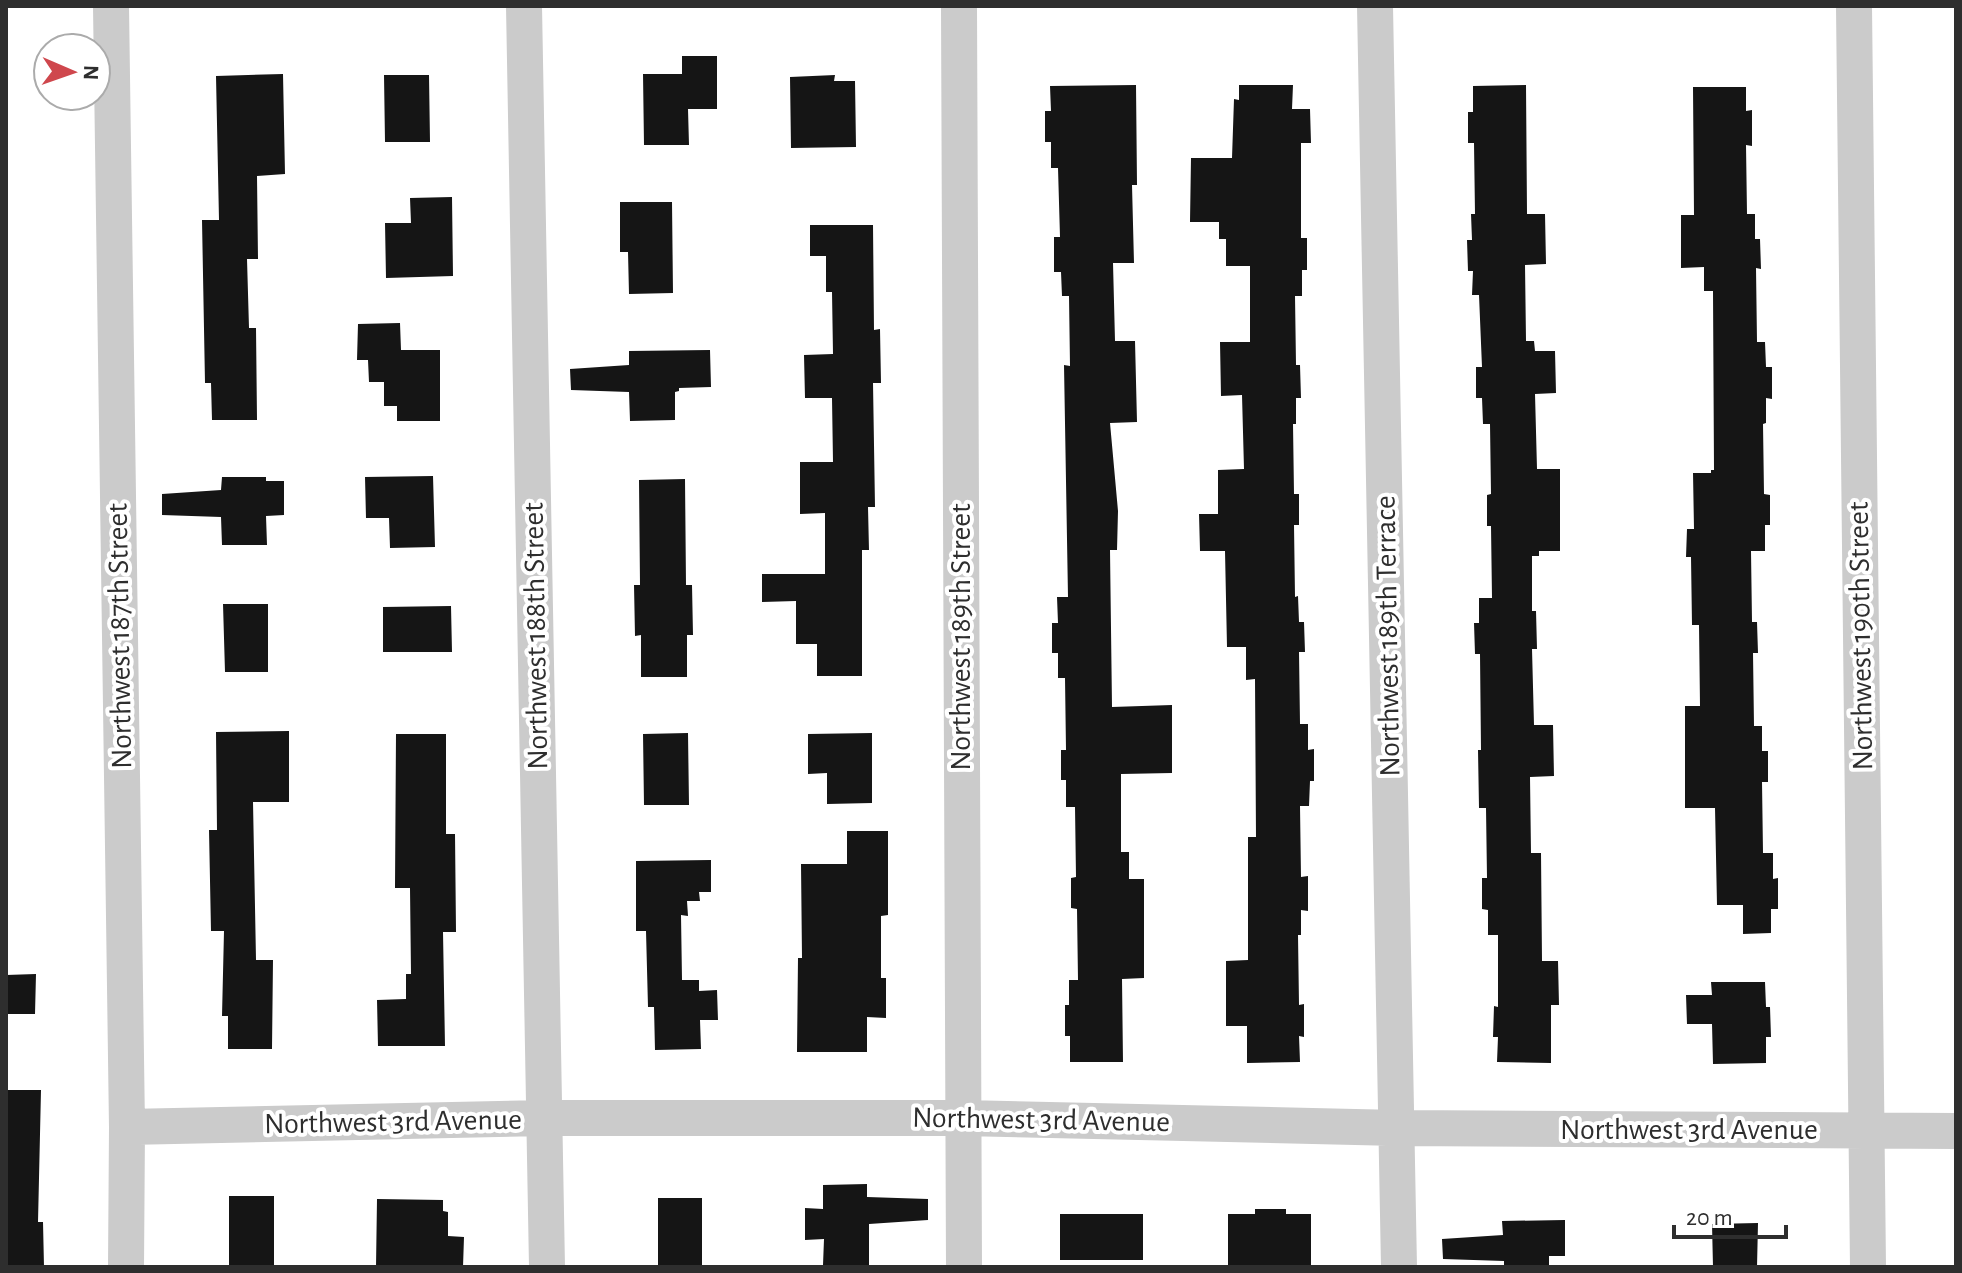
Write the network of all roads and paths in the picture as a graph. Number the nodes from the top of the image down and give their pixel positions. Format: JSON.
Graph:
{"nodes":[{"id":1,"x":111,"y":6,"type":"edge"},
{"id":2,"x":524,"y":6,"type":"edge"},
{"id":3,"x":959,"y":6,"type":"edge"},
{"id":4,"x":1375,"y":6,"type":"edge"},
{"id":5,"x":1854,"y":6,"type":"edge"},
{"id":6,"x":545,"y":1118,"type":"junction"},
{"id":7,"x":963,"y":1118,"type":"junction"},
{"id":8,"x":127,"y":1127,"type":"junction"},
{"id":9,"x":1398,"y":1128,"type":"junction"},
{"id":10,"x":1866,"y":1131,"type":"junction"},
{"id":11,"x":1956,"y":1131,"type":"edge"},
{"id":12,"x":126,"y":1267,"type":"edge"},
{"id":13,"x":547,"y":1267,"type":"edge"},
{"id":14,"x":964,"y":1267,"type":"edge"},
{"id":15,"x":1399,"y":1267,"type":"edge"},
{"id":16,"x":1868,"y":1267,"type":"edge"}],
"edges":[{"from":1,"to":8,"type":"street","name":"Northwest 187th Street"},
{"from":2,"to":6,"type":"street","name":"Northwest 188th Street"},
{"from":3,"to":7,"type":"street","name":"Northwest 189th Street"},
{"from":4,"to":9,"type":"street","name":"Northwest 189th Terrace"},
{"from":5,"to":10,"type":"street","name":"Northwest 190th Street"},
{"from":6,"to":7,"type":"street","name":"Northwest 3rd Avenue"},
{"from":6,"to":8,"type":"street","name":"Northwest 3rd Avenue"},
{"from":6,"to":13,"type":"street","name":"Northwest 188th Street"},
{"from":7,"to":9,"type":"street","name":"Northwest 3rd Avenue"},
{"from":7,"to":14,"type":"street","name":"Northwest 189th Street"},
{"from":8,"to":12,"type":"street","name":"Northwest 187th Street"},
{"from":9,"to":10,"type":"street","name":"Northwest 3rd Avenue"},
{"from":9,"to":15,"type":"street","name":"Northwest 189th Terrace"},
{"from":10,"to":11,"type":"street","name":"Northwest 3rd Avenue"},
{"from":10,"to":16,"type":"street","name":"Northwest 190th Street"}]}
